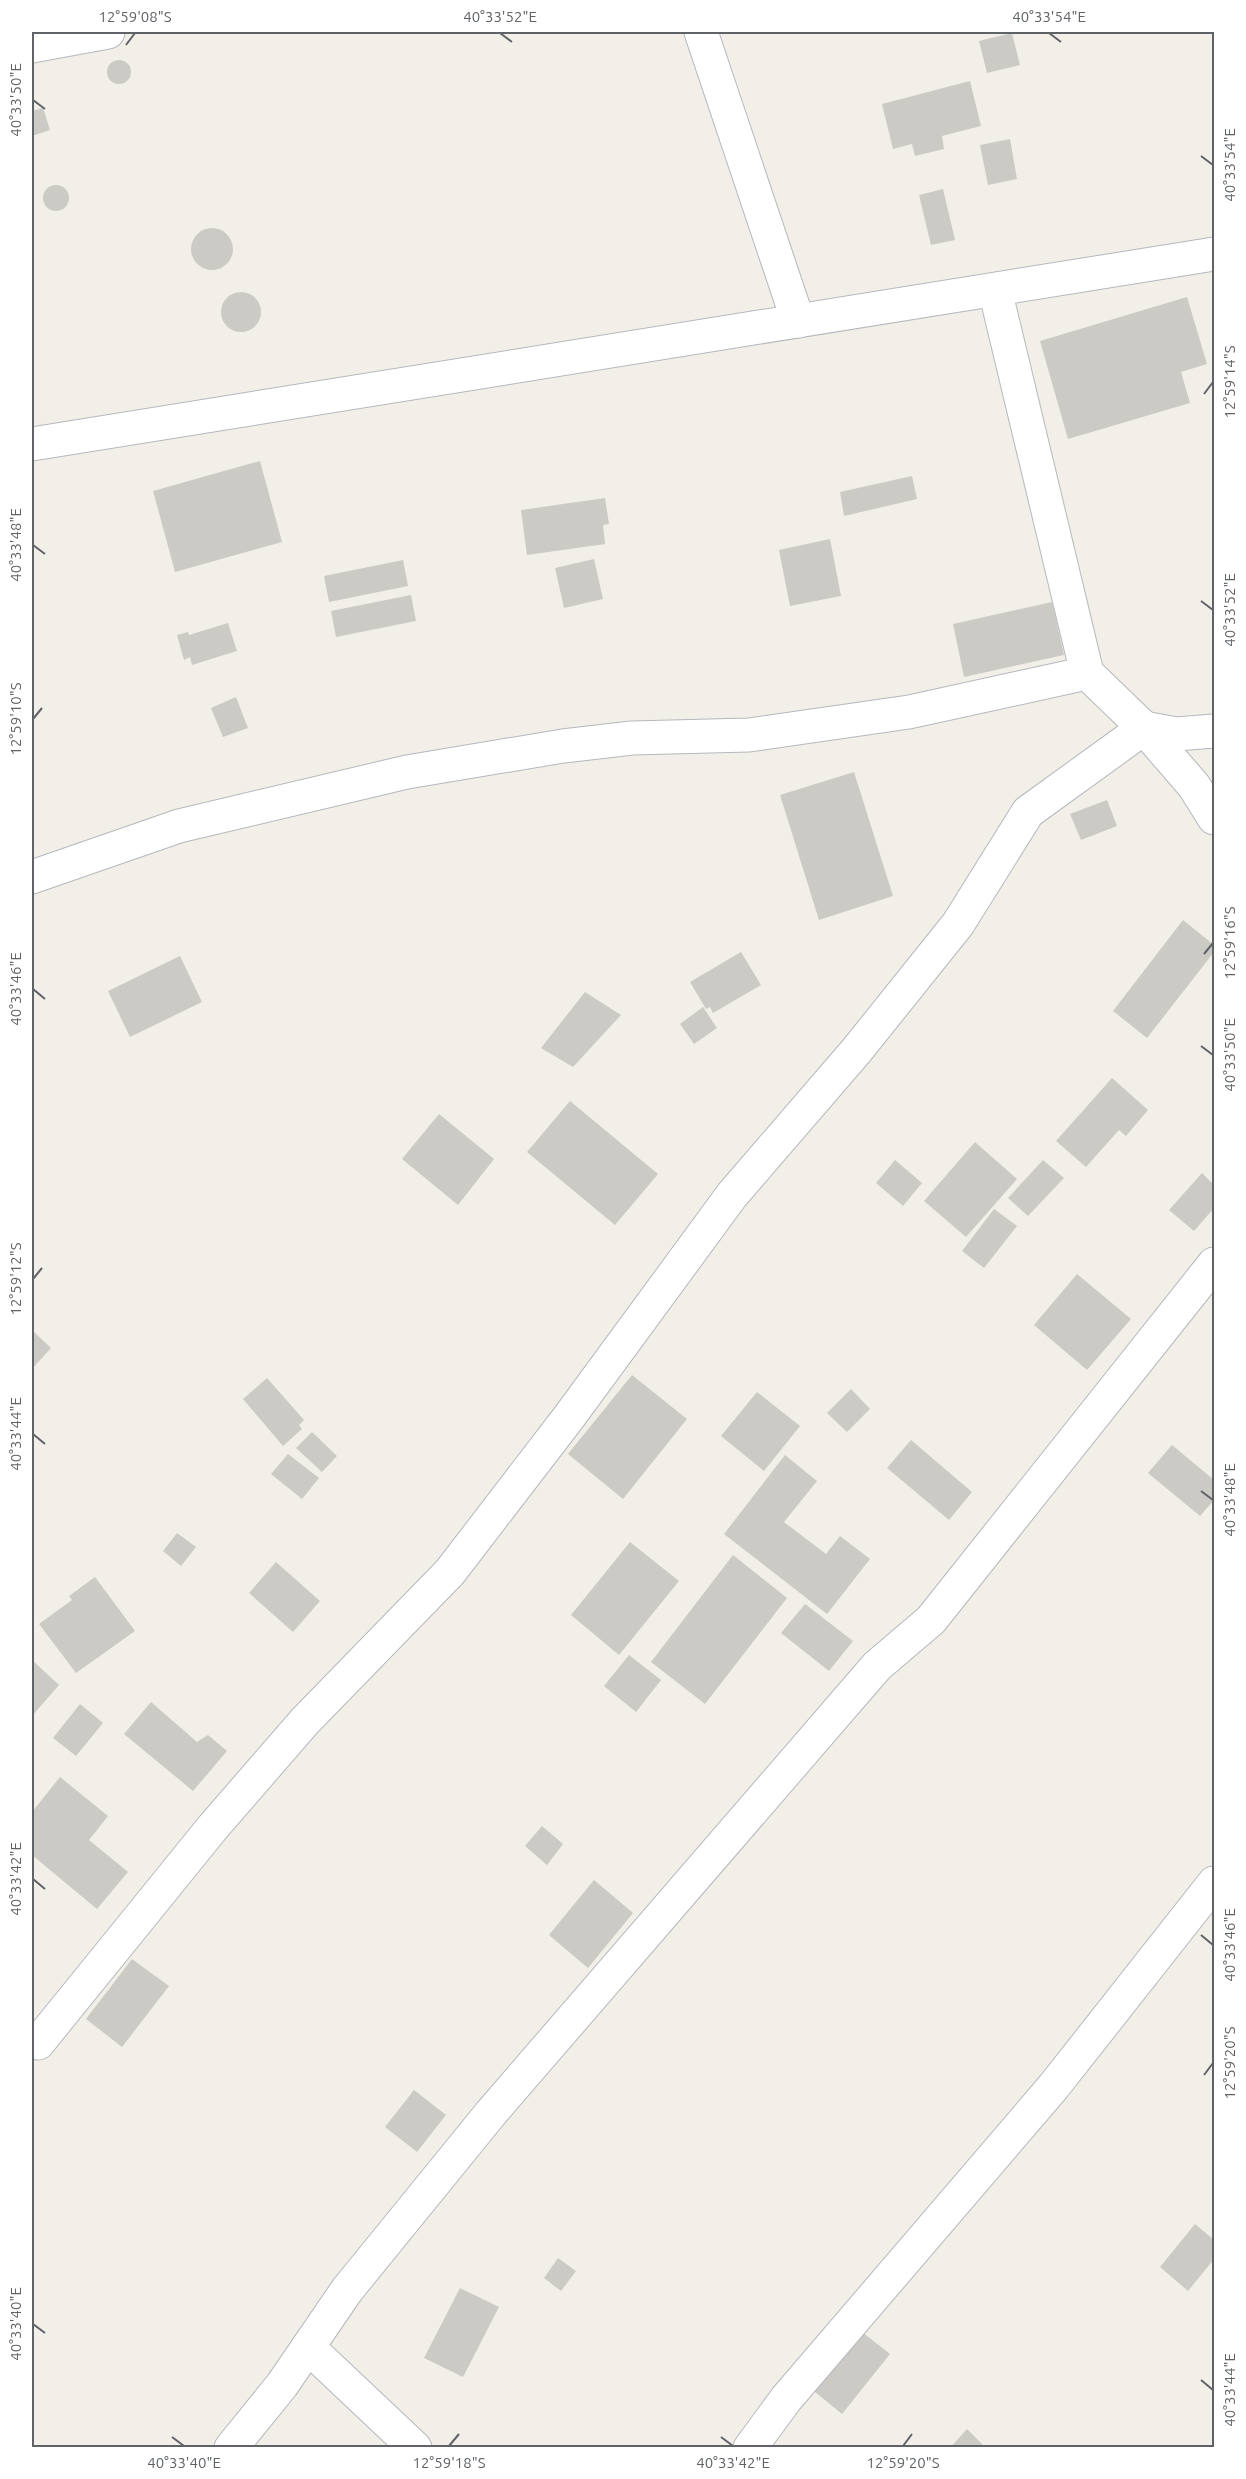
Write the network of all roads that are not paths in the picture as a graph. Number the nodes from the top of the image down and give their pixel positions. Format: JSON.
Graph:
{"nodes":[{"id":1,"x":108,"y":32,"type":"edge"},
{"id":2,"x":701,"y":32,"type":"edge"},
{"id":3,"x":32,"y":46,"type":"edge"},
{"id":4,"x":1215,"y":254,"type":"edge"},
{"id":5,"x":995,"y":290,"type":"junction"},
{"id":6,"x":798,"y":321,"type":"junction"},
{"id":7,"x":32,"y":444,"type":"edge"},
{"id":8,"x":1087,"y":673,"type":"junction"},
{"id":9,"x":1144,"y":728,"type":"junction"},
{"id":10,"x":1215,"y":731,"type":"edge"},
{"id":11,"x":1215,"y":818,"type":"edge"},
{"id":12,"x":32,"y":878,"type":"edge"},
{"id":13,"x":1215,"y":1264,"type":"edge"},
{"id":14,"x":1215,"y":1883,"type":"edge"},
{"id":15,"x":32,"y":2040,"type":"edge"},
{"id":16,"x":308,"y":2347,"type":"junction"},
{"id":17,"x":231,"y":2448,"type":"edge"},
{"id":18,"x":415,"y":2448,"type":"edge"},
{"id":19,"x":750,"y":2448,"type":"edge"}],
"edges":[{"from":1,"to":3,"type":"street"},
{"from":2,"to":6,"type":"street"},
{"from":4,"to":5,"type":"street"},
{"from":5,"to":6,"type":"street"},
{"from":5,"to":8,"type":"street"},
{"from":6,"to":7,"type":"street"},
{"from":8,"to":9,"type":"street"},
{"from":8,"to":12,"type":"street"},
{"from":9,"to":10,"type":"street"},
{"from":9,"to":11,"type":"street"},
{"from":9,"to":15,"type":"street"},
{"from":13,"to":16,"type":"street"},
{"from":14,"to":19,"type":"street"},
{"from":16,"to":17,"type":"street"},
{"from":16,"to":18,"type":"street"}]}
